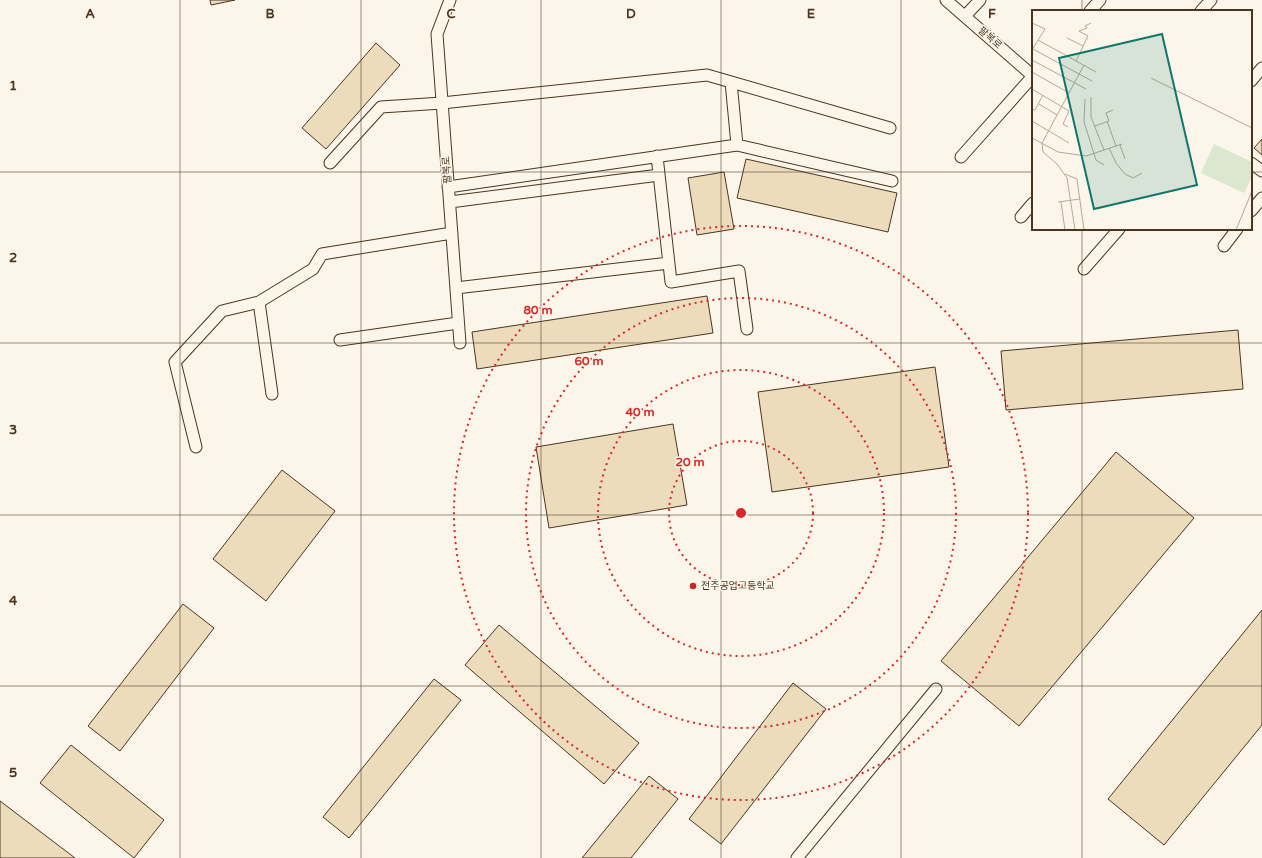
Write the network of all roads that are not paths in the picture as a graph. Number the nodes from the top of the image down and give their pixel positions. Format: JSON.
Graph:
{"nodes":[{"id":1,"x":450,"y":0,"type":"edge"},
{"id":2,"x":946,"y":0,"type":"edge"},
{"id":3,"x":980,"y":0,"type":"edge"},
{"id":4,"x":1100,"y":0,"type":"edge"},
{"id":5,"x":1211,"y":0,"type":"edge"},
{"id":6,"x":1091,"y":10,"type":"edge"},
{"id":7,"x":1202,"y":10,"type":"edge"},
{"id":8,"x":965,"y":16,"type":"junction"},
{"id":9,"x":1262,"y":68,"type":"edge"},
{"id":10,"x":1032,"y":75,"type":"edge"},
{"id":11,"x":1032,"y":77,"type":"edge"},
{"id":12,"x":1252,"y":80,"type":"edge"},
{"id":13,"x":731,"y":82,"type":"junction"},
{"id":14,"x":442,"y":103,"type":"junction"},
{"id":15,"x":890,"y":128,"type":"dead end"},
{"id":16,"x":737,"y":145,"type":"junction"},
{"id":17,"x":657,"y":156,"type":"junction"},
{"id":18,"x":961,"y":157,"type":"dead end"},
{"id":19,"x":330,"y":163,"type":"dead end"},
{"id":20,"x":1252,"y":164,"type":"edge"},
{"id":21,"x":1262,"y":172,"type":"edge"},
{"id":22,"x":659,"y":175,"type":"junction"},
{"id":23,"x":892,"y":182,"type":"dead end"},
{"id":24,"x":448,"y":187,"type":"junction"},
{"id":25,"x":1262,"y":198,"type":"edge"},
{"id":26,"x":450,"y":202,"type":"junction"},
{"id":27,"x":1032,"y":204,"type":"edge"},
{"id":28,"x":1252,"y":210,"type":"edge"},
{"id":29,"x":1021,"y":217,"type":"dead end"},
{"id":30,"x":1118,"y":230,"type":"edge"},
{"id":31,"x":1236,"y":230,"type":"edge"},
{"id":32,"x":452,"y":233,"type":"junction"},
{"id":33,"x":1224,"y":246,"type":"dead end"},
{"id":34,"x":669,"y":263,"type":"junction"},
{"id":35,"x":1084,"y":268,"type":"dead end"},
{"id":36,"x":456,"y":288,"type":"junction"},
{"id":37,"x":259,"y":302,"type":"junction"},
{"id":38,"x":458,"y":323,"type":"junction"},
{"id":39,"x":747,"y":329,"type":"dead end"},
{"id":40,"x":340,"y":340,"type":"dead end"},
{"id":41,"x":460,"y":343,"type":"dead end"},
{"id":42,"x":272,"y":394,"type":"dead end"},
{"id":43,"x":196,"y":446,"type":"dead end"},
{"id":44,"x":936,"y":689,"type":"dead end"},
{"id":45,"x":797,"y":858,"type":"edge"}],
"edges":[{"from":1,"to":14,"type":"lane","name":"팔복로"},
{"from":2,"to":8,"type":"lane","name":"팔복로"},
{"from":3,"to":8,"type":"lane"},
{"from":4,"to":6,"type":"lane"},
{"from":5,"to":7,"type":"lane"},
{"from":8,"to":10,"type":"lane","name":"팔복로"},
{"from":9,"to":12,"type":"lane"},
{"from":11,"to":18,"type":"lane"},
{"from":13,"to":14,"type":"lane"},
{"from":13,"to":15,"type":"lane"},
{"from":13,"to":16,"type":"lane"},
{"from":14,"to":19,"type":"lane"},
{"from":14,"to":24,"type":"lane","name":"팔복로"},
{"from":16,"to":17,"type":"lane"},
{"from":16,"to":23,"type":"lane"},
{"from":17,"to":22,"type":"lane"},
{"from":17,"to":24,"type":"lane"},
{"from":20,"to":21,"type":"lane"},
{"from":22,"to":26,"type":"lane"},
{"from":22,"to":34,"type":"lane"},
{"from":24,"to":26,"type":"lane","name":"팔복로"},
{"from":25,"to":28,"type":"lane"},
{"from":26,"to":32,"type":"lane","name":"팔복로"},
{"from":27,"to":29,"type":"lane"},
{"from":30,"to":35,"type":"lane"},
{"from":31,"to":33,"type":"lane"},
{"from":32,"to":36,"type":"lane","name":"팔복로"},
{"from":32,"to":37,"type":"lane"},
{"from":34,"to":36,"type":"lane"},
{"from":34,"to":39,"type":"lane"},
{"from":36,"to":38,"type":"lane","name":"팔복로"},
{"from":37,"to":42,"type":"lane"},
{"from":37,"to":43,"type":"lane"},
{"from":38,"to":40,"type":"lane"},
{"from":38,"to":41,"type":"lane","name":"팔복로"},
{"from":44,"to":45,"type":"lane"}]}
